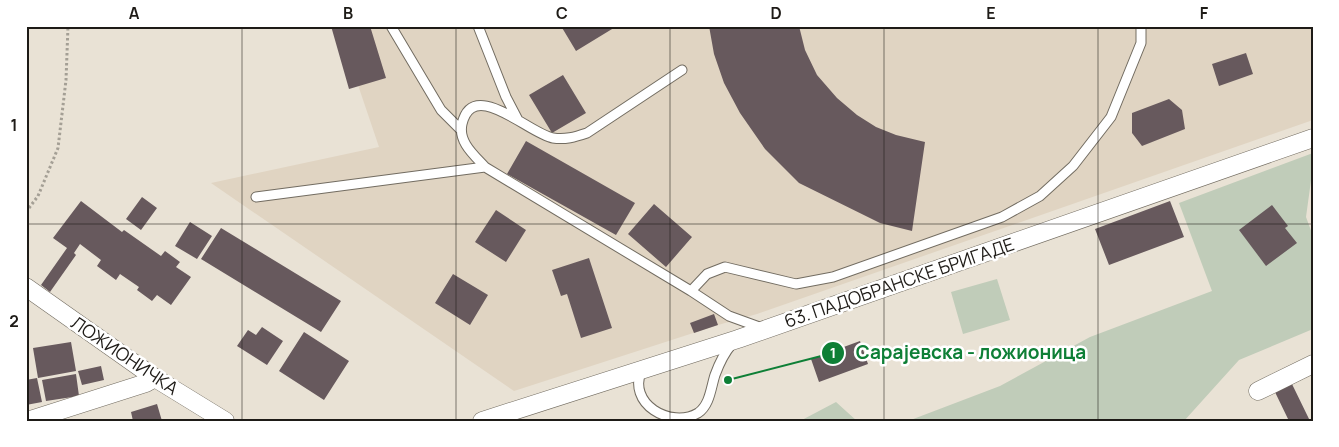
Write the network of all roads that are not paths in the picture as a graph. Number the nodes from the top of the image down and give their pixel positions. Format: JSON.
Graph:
{"nodes":[{"id":1,"x":391,"y":26,"type":"edge"},
{"id":2,"x":478,"y":26,"type":"edge"},
{"id":3,"x":1141,"y":26,"type":"edge"},
{"id":4,"x":682,"y":70,"type":"dead end"},
{"id":5,"x":518,"y":120,"type":"junction"},
{"id":6,"x":461,"y":130,"type":"junction"},
{"id":7,"x":1313,"y":138,"type":"edge"},
{"id":8,"x":485,"y":166,"type":"junction"},
{"id":9,"x":256,"y":197,"type":"dead end"},
{"id":10,"x":26,"y":286,"type":"edge"},
{"id":11,"x":691,"y":291,"type":"junction"},
{"id":12,"x":764,"y":329,"type":"junction"},
{"id":13,"x":738,"y":339,"type":"junction"},
{"id":14,"x":1313,"y":364,"type":"edge"},
{"id":15,"x":643,"y":368,"type":"junction"},
{"id":16,"x":155,"y":378,"type":"junction"},
{"id":17,"x":1258,"y":391,"type":"dead end"},
{"id":18,"x":27,"y":421,"type":"edge"},
{"id":19,"x":225,"y":421,"type":"edge"},
{"id":20,"x":482,"y":421,"type":"edge"}],
"edges":[{"from":1,"to":6,"type":"lane"},
{"from":2,"to":5,"type":"lane"},
{"from":3,"to":11,"type":"lane"},
{"from":4,"to":5,"type":"lane"},
{"from":5,"to":6,"type":"lane"},
{"from":6,"to":8,"type":"lane"},
{"from":7,"to":12,"type":"street","name":"63. ПАДОБРАНСКЕ БРИГАДЕ"},
{"from":8,"to":9,"type":"lane"},
{"from":8,"to":11,"type":"lane"},
{"from":10,"to":16,"type":"street","name":"ЛОЖИОНИЧКА"},
{"from":11,"to":12,"type":"lane"},
{"from":12,"to":13,"type":"street","name":"63. ПАДОБРАНСКЕ БРИГАДЕ"},
{"from":13,"to":15,"type":"street","name":"63. ПАДОБРАНСКЕ БРИГАДЕ"},
{"from":13,"to":15,"type":"lane"},
{"from":14,"to":17,"type":"street"},
{"from":15,"to":20,"type":"street","name":"63. ПАДОБРАНСКЕ БРИГАДЕ"},
{"from":16,"to":18,"type":"street"},
{"from":16,"to":19,"type":"street","name":"ЛОЖИОНИЧКА"}]}
